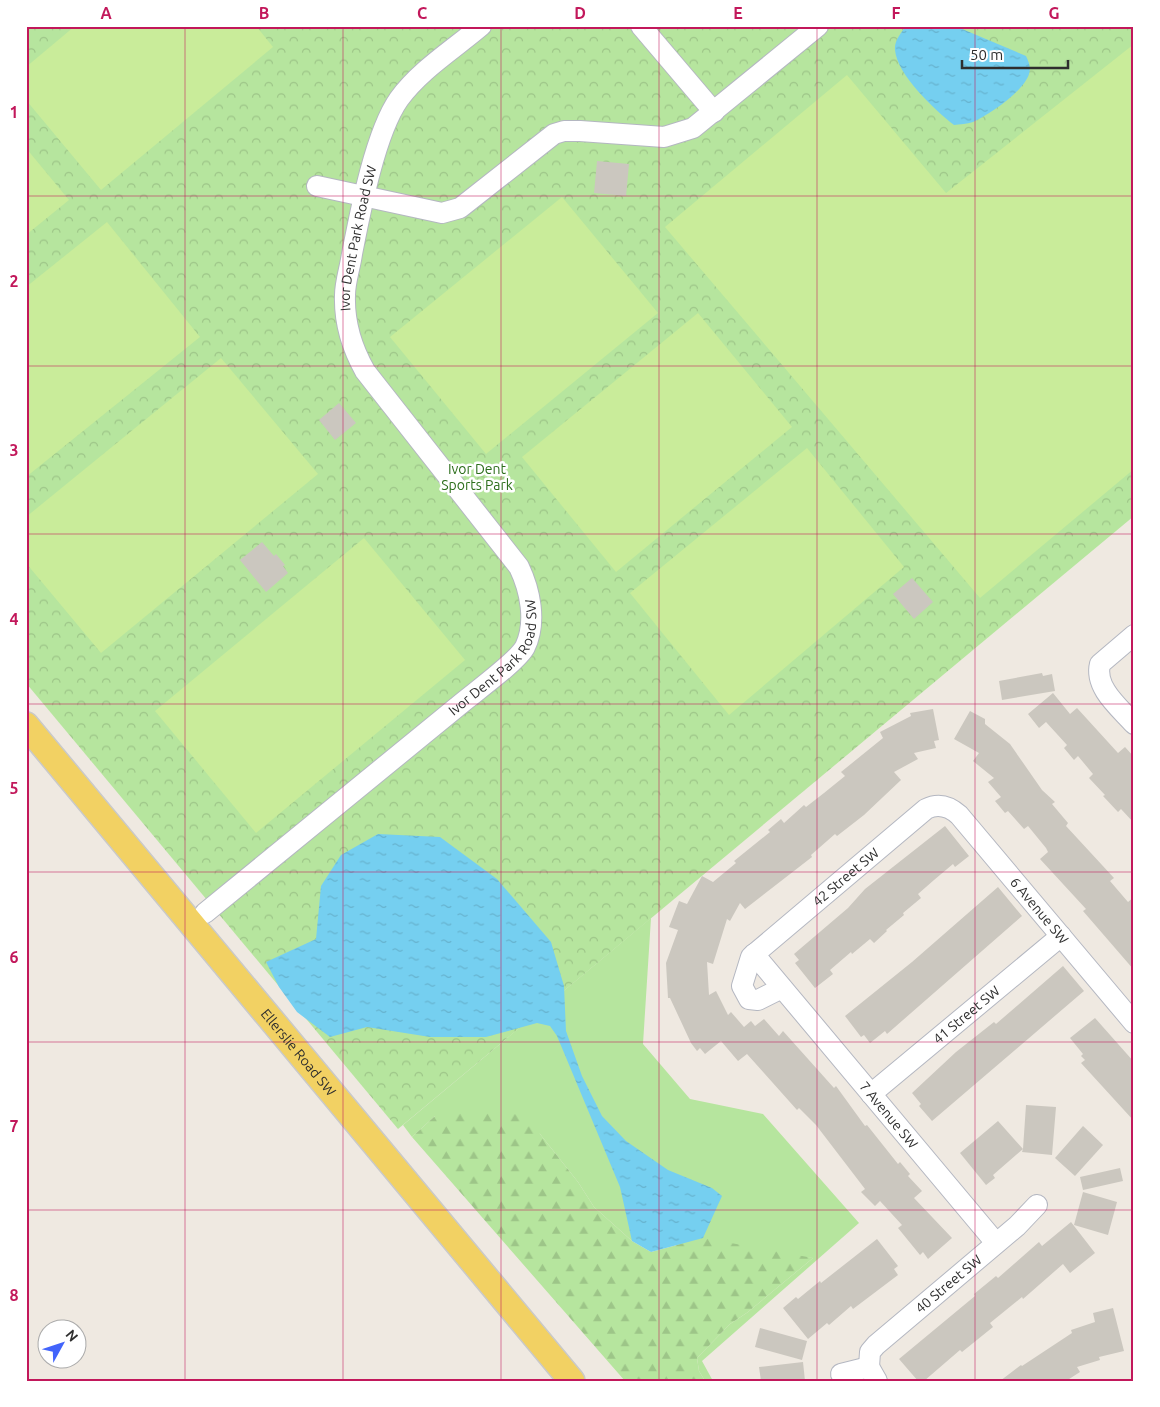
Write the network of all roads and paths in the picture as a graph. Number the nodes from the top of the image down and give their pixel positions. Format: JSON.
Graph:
{"nodes":[{"id":1,"x":481,"y":26,"type":"edge"},
{"id":2,"x":641,"y":26,"type":"edge"},
{"id":3,"x":818,"y":26,"type":"edge"},
{"id":4,"x":714,"y":112,"type":"junction"},
{"id":5,"x":317,"y":186,"type":"dead end"},
{"id":6,"x":364,"y":197,"type":"junction"},
{"id":7,"x":1134,"y":635,"type":"edge"},
{"id":8,"x":1134,"y":724,"type":"edge"},
{"id":9,"x":26,"y":725,"type":"edge"},
{"id":10,"x":941,"y":806,"type":"joint"},
{"id":11,"x":205,"y":913,"type":"dead end"},
{"id":12,"x":1061,"y":936,"type":"junction"},
{"id":13,"x":754,"y":954,"type":"junction"},
{"id":14,"x":782,"y":988,"type":"junction"},
{"id":15,"x":1134,"y":1023,"type":"edge"},
{"id":16,"x":871,"y":1094,"type":"junction"},
{"id":17,"x":1038,"y":1205,"type":"dead end"},
{"id":18,"x":996,"y":1243,"type":"junction"},
{"id":19,"x":841,"y":1374,"type":"dead end"},
{"id":20,"x":873,"y":1374,"type":"edge"},
{"id":21,"x":572,"y":1381,"type":"edge"}],
"edges":[{"from":1,"to":6,"type":"street","name":"Ivor Dent Park Road SW"},
{"from":2,"to":4,"type":"street"},
{"from":3,"to":4,"type":"street"},
{"from":4,"to":6,"type":"street"},
{"from":5,"to":6,"type":"street"},
{"from":6,"to":11,"type":"street","name":"Ivor Dent Park Road SW"},
{"from":7,"to":8,"type":"street"},
{"from":9,"to":21,"type":"main road","name":"Ellerslie Road SW"},
{"from":10,"to":12,"type":"street","name":"6 Avenue SW"},
{"from":10,"to":13,"type":"street","name":"42 Street SW"},
{"from":12,"to":15,"type":"street","name":"6 Avenue SW"},
{"from":12,"to":16,"type":"street","name":"41 Street SW"},
{"from":13,"to":14,"type":"street","name":"7 Avenue SW"},
{"from":13,"to":14,"type":"street"},
{"from":14,"to":16,"type":"street","name":"7 Avenue SW"},
{"from":16,"to":18,"type":"street","name":"7 Avenue SW"},
{"from":17,"to":18,"type":"street","name":"40 Street SW"},
{"from":18,"to":20,"type":"street","name":"40 Street SW"},
{"from":19,"to":20,"type":"street"}]}
